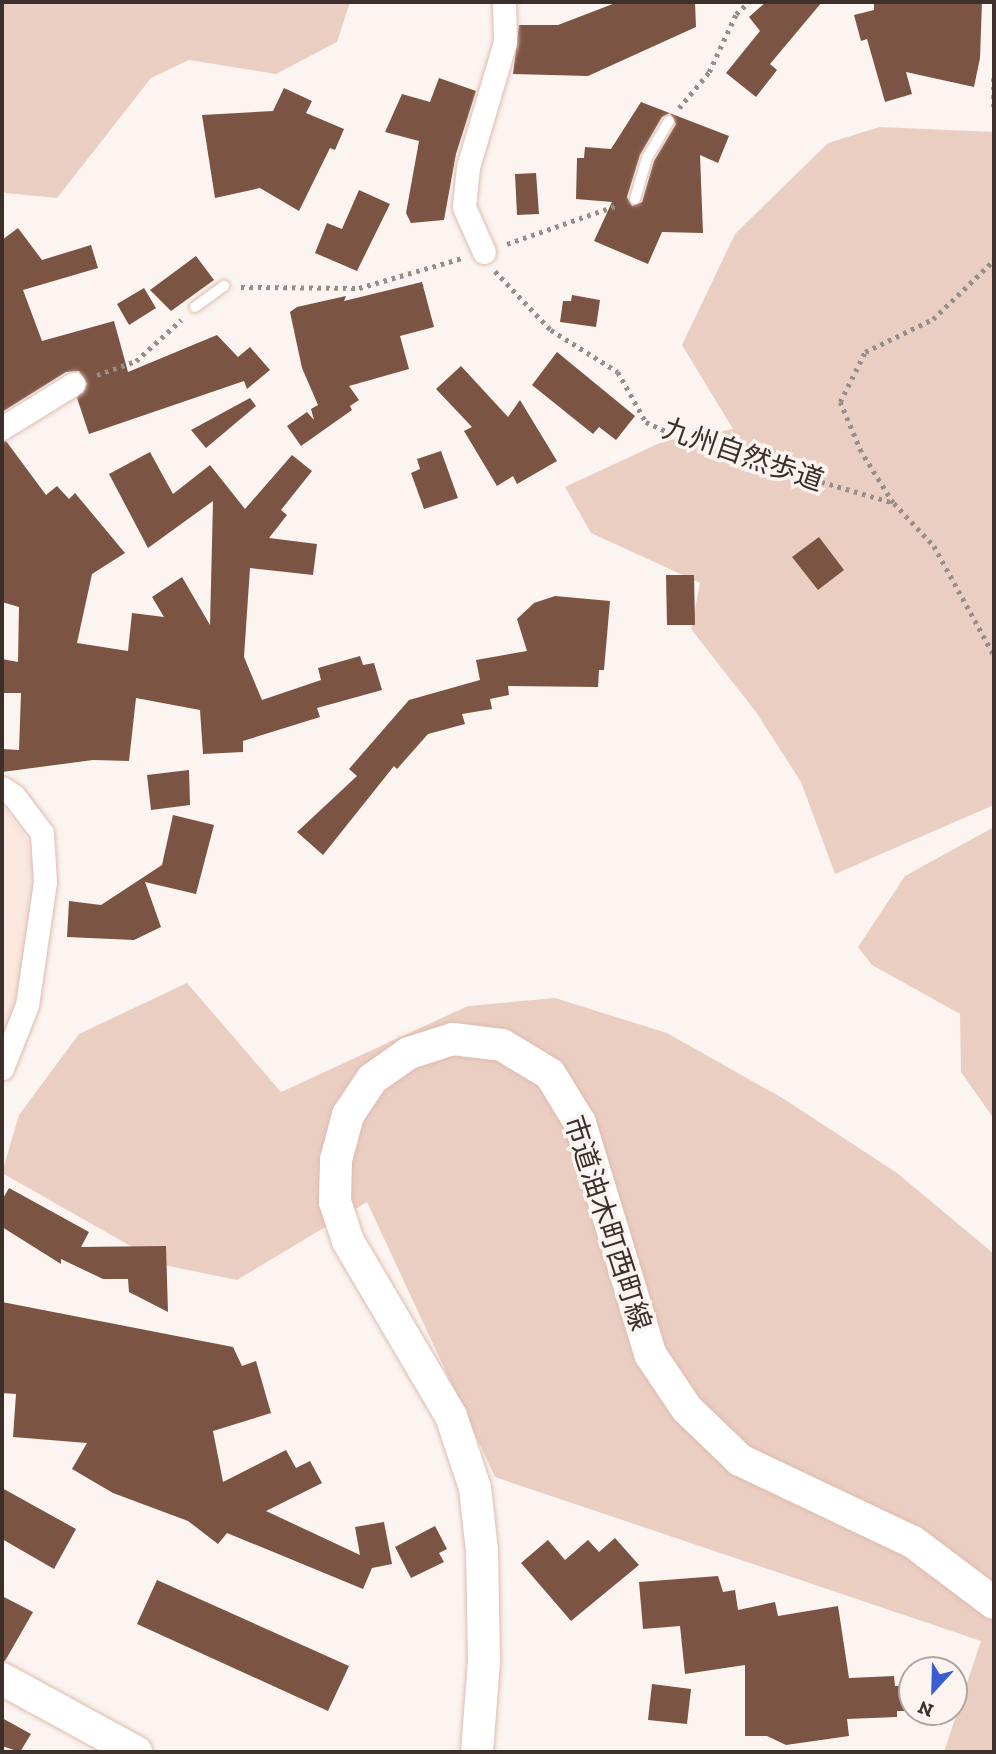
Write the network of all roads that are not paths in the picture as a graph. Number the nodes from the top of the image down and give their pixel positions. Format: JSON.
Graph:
{"nodes":[{"id":1,"x":503,"y":2,"type":"edge"},
{"id":2,"x":669,"y":121,"type":"road end"},
{"id":3,"x":635,"y":199,"type":"road end"},
{"id":4,"x":484,"y":252,"type":"road end"},
{"id":5,"x":224,"y":286,"type":"road end"},
{"id":6,"x":195,"y":307,"type":"road end"},
{"id":7,"x":73,"y":384,"type":"road end"},
{"id":8,"x":2,"y":428,"type":"edge"},
{"id":9,"x":2,"y":788,"type":"edge"},
{"id":10,"x":2,"y":1068,"type":"edge"},
{"id":11,"x":994,"y":1603,"type":"edge"},
{"id":12,"x":2,"y":1679,"type":"edge"},
{"id":13,"x":136,"y":1752,"type":"edge"},
{"id":14,"x":477,"y":1752,"type":"edge"}],
"edges":[{"from":1,"to":4,"type":"street"},
{"from":2,"to":3,"type":"lane"},
{"from":5,"to":6,"type":"lane"},
{"from":7,"to":8,"type":"street"},
{"from":9,"to":10,"type":"street"},
{"from":11,"to":14,"type":"street","name":"市道油木町西町線"},
{"from":12,"to":13,"type":"street"}]}
